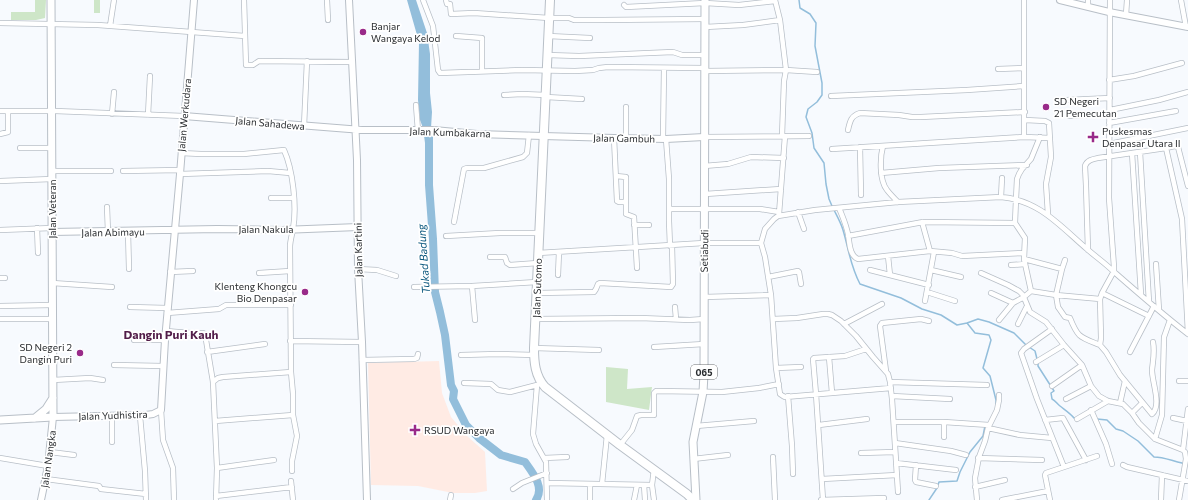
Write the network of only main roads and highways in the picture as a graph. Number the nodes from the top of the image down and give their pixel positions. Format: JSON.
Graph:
{"nodes":[{"id":1,"x":51,"y":0,"type":"edge"},
{"id":2,"x":550,"y":0,"type":"edge"},
{"id":3,"x":705,"y":2,"type":"edge"},
{"id":4,"x":53,"y":397,"type":"junction"},
{"id":5,"x":35,"y":419,"type":"junction"},
{"id":6,"x":0,"y":420,"type":"edge"},
{"id":7,"x":695,"y":484,"type":"junction"},
{"id":8,"x":684,"y":491,"type":"junction"},
{"id":9,"x":693,"y":500,"type":"edge"},
{"id":10,"x":696,"y":500,"type":"edge"}],
"edges":[{"from":1,"to":4,"type":"main road","name":"Jalan Veteran"},
{"from":2,"to":8,"type":"highway","name":"Jalan Sutomo"},
{"from":3,"to":7,"type":"main road","name":"Setiabudi","number":"065"},
{"from":4,"to":5,"type":"main road"},
{"from":4,"to":5,"type":"main road","name":"Jalan Veteran"},
{"from":5,"to":6,"type":"main road"},
{"from":7,"to":8,"type":"main road"},
{"from":7,"to":10,"type":"main road","name":"Setiabudi","number":"065"},
{"from":8,"to":9,"type":"highway"}]}
